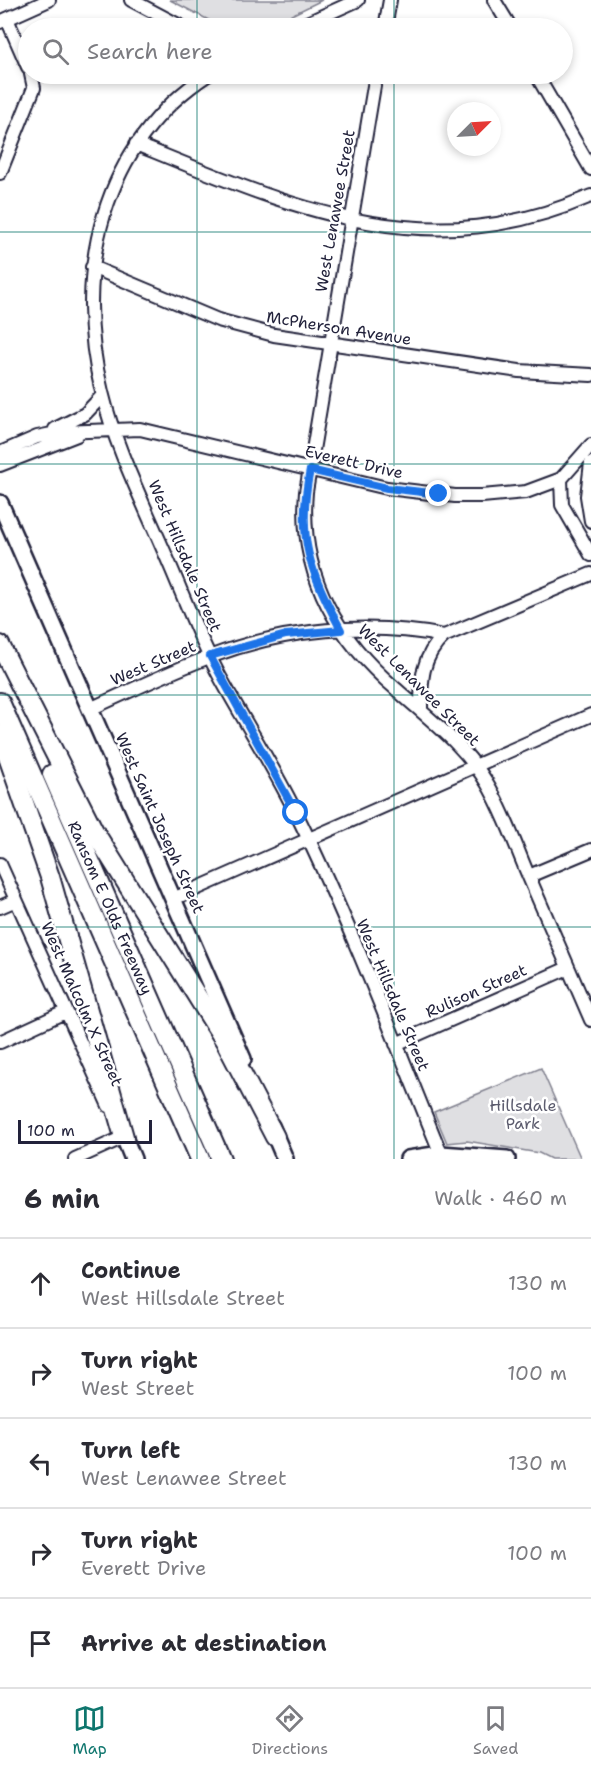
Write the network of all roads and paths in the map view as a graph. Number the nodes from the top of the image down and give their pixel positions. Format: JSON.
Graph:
{"nodes":[{"id":1,"x":49,"y":0,"type":"edge"},
{"id":2,"x":131,"y":0,"type":"edge"},
{"id":3,"x":358,"y":0,"type":"edge"},
{"id":4,"x":390,"y":0,"type":"edge"},
{"id":5,"x":494,"y":0,"type":"edge"},
{"id":6,"x":165,"y":18,"type":"edge"},
{"id":7,"x":318,"y":18,"type":"edge"},
{"id":8,"x":386,"y":18,"type":"edge"},
{"id":9,"x":505,"y":18,"type":"edge"},
{"id":10,"x":3,"y":20,"type":"edge"},
{"id":11,"x":18,"y":49,"type":"edge"},
{"id":12,"x":33,"y":84,"type":"edge"},
{"id":13,"x":195,"y":84,"type":"edge"},
{"id":14,"x":374,"y":84,"type":"edge"},
{"id":15,"x":542,"y":84,"type":"edge"},
{"id":16,"x":136,"y":144,"type":"junction"},
{"id":17,"x":591,"y":169,"type":"edge"},
{"id":18,"x":0,"y":173,"type":"edge"},
{"id":19,"x":591,"y":196,"type":"edge"},
{"id":20,"x":350,"y":221,"type":"junction"},
{"id":21,"x":92,"y":267,"type":"junction"},
{"id":22,"x":329,"y":344,"type":"junction"},
{"id":23,"x":591,"y":375,"type":"edge"},
{"id":24,"x":102,"y":396,"type":"junction"},
{"id":25,"x":95,"y":429,"type":"junction"},
{"id":26,"x":113,"y":429,"type":"junction"},
{"id":27,"x":36,"y":437,"type":"junction"},
{"id":28,"x":591,"y":445,"type":"edge"},
{"id":29,"x":0,"y":453,"type":"edge"},
{"id":30,"x":591,"y":463,"type":"edge"},
{"id":31,"x":0,"y":465,"type":"edge"},
{"id":32,"x":310,"y":470,"type":"junction"},
{"id":33,"x":561,"y":479,"type":"junction"},
{"id":34,"x":0,"y":503,"type":"edge"},
{"id":35,"x":591,"y":521,"type":"edge"},
{"id":36,"x":591,"y":555,"type":"edge"},
{"id":37,"x":591,"y":574,"type":"edge"},
{"id":38,"x":341,"y":630,"type":"junction"},
{"id":39,"x":444,"y":636,"type":"junction"},
{"id":40,"x":0,"y":645,"type":"edge"},
{"id":41,"x":0,"y":656,"type":"edge"},
{"id":42,"x":210,"y":656,"type":"junction"},
{"id":43,"x":0,"y":702,"type":"edge"},
{"id":44,"x":90,"y":709,"type":"junction"},
{"id":45,"x":421,"y":710,"type":"junction"},
{"id":46,"x":591,"y":715,"type":"edge"},
{"id":47,"x":0,"y":734,"type":"edge"},
{"id":48,"x":475,"y":765,"type":"junction"},
{"id":49,"x":309,"y":840,"type":"junction"},
{"id":50,"x":591,"y":850,"type":"edge"},
{"id":51,"x":0,"y":864,"type":"edge"},
{"id":52,"x":529,"y":876,"type":"junction"},
{"id":53,"x":173,"y":899,"type":"junction"},
{"id":54,"x":16,"y":900,"type":"junction"},
{"id":55,"x":0,"y":907,"type":"edge"},
{"id":56,"x":568,"y":968,"type":"junction"},
{"id":57,"x":66,"y":1012,"type":"junction"},
{"id":58,"x":591,"y":1020,"type":"edge"},
{"id":59,"x":0,"y":1042,"type":"edge"},
{"id":60,"x":396,"y":1044,"type":"junction"},
{"id":61,"x":124,"y":1137,"type":"junction"},
{"id":62,"x":275,"y":1137,"type":"junction"},
{"id":63,"x":441,"y":1154,"type":"junction"},
{"id":64,"x":75,"y":1159,"type":"edge"},
{"id":65,"x":133,"y":1159,"type":"edge"},
{"id":66,"x":200,"y":1159,"type":"edge"},
{"id":67,"x":221,"y":1159,"type":"edge"},
{"id":68,"x":285,"y":1159,"type":"edge"},
{"id":69,"x":408,"y":1159,"type":"edge"},
{"id":70,"x":507,"y":1159,"type":"edge"}],
"edges":[{"from":1,"to":10,"type":"street"},
{"from":2,"to":6,"type":"street"},
{"from":3,"to":7,"type":"street"},
{"from":4,"to":8,"type":"street"},
{"from":5,"to":9,"type":"street"},
{"from":10,"to":11,"type":"street"},
{"from":12,"to":18,"type":"street"},
{"from":13,"to":16,"type":"street","name":"West Hillsdale Street"},
{"from":14,"to":20,"type":"street","name":"West Lenawee Street"},
{"from":15,"to":17,"type":"street"},
{"from":16,"to":20,"type":"street"},
{"from":16,"to":21,"type":"street","name":"West Hillsdale Street"},
{"from":19,"to":20,"type":"street"},
{"from":20,"to":22,"type":"street","name":"West Lenawee Street"},
{"from":21,"to":22,"type":"street","name":"McPherson Avenue"},
{"from":21,"to":24,"type":"street","name":"West Hillsdale Street"},
{"from":22,"to":23,"type":"street","name":"McPherson Avenue"},
{"from":22,"to":32,"type":"street","name":"West Lenawee Street"},
{"from":24,"to":26,"type":"street","name":"West Hillsdale Street"},
{"from":24,"to":27,"type":"street"},
{"from":25,"to":26,"type":"street","name":"Everett Drive"},
{"from":25,"to":27,"type":"street","name":"Everett Drive"},
{"from":25,"to":31,"type":"street","name":"Everett Drive"},
{"from":26,"to":32,"type":"street","name":"Everett Drive"},
{"from":26,"to":42,"type":"street","name":"West Hillsdale Street"},
{"from":27,"to":29,"type":"street","name":"Everett Drive"},
{"from":28,"to":33,"type":"street","name":"Everett Drive"},
{"from":30,"to":35,"type":"street"},
{"from":32,"to":33,"type":"street","name":"Everett Drive"},
{"from":32,"to":38,"type":"street","name":"West Lenawee Street"},
{"from":33,"to":36,"type":"street"},
{"from":34,"to":44,"type":"main road","name":"West Saint Joseph Street"},
{"from":37,"to":39,"type":"street","name":"West Street"},
{"from":38,"to":39,"type":"street","name":"West Street"},
{"from":38,"to":42,"type":"street","name":"West Street"},
{"from":38,"to":45,"type":"street","name":"West Lenawee Street"},
{"from":39,"to":45,"type":"street"},
{"from":40,"to":62,"type":"highway"},
{"from":41,"to":67,"type":"highway","name":"Ransom E Olds Freeway"},
{"from":42,"to":44,"type":"street","name":"West Street"},
{"from":42,"to":49,"type":"street","name":"West Hillsdale Street"},
{"from":43,"to":66,"type":"highway","name":"Ransom E Olds Freeway"},
{"from":44,"to":53,"type":"main road","name":"West Saint Joseph Street"},
{"from":45,"to":48,"type":"street","name":"West Lenawee Street"},
{"from":46,"to":48,"type":"street"},
{"from":47,"to":61,"type":"highway"},
{"from":48,"to":49,"type":"street"},
{"from":48,"to":52,"type":"street","name":"West Lenawee Street"},
{"from":49,"to":53,"type":"street"},
{"from":49,"to":60,"type":"street","name":"West Hillsdale Street"},
{"from":50,"to":52,"type":"street"},
{"from":51,"to":54,"type":"street","name":"West Malcolm X Street"},
{"from":52,"to":56,"type":"street","name":"West Lenawee Street"},
{"from":53,"to":62,"type":"main road","name":"West Saint Joseph Street"},
{"from":54,"to":55,"type":"street"},
{"from":54,"to":57,"type":"street","name":"West Malcolm X Street"},
{"from":56,"to":58,"type":"street","name":"West Lenawee Street"},
{"from":56,"to":60,"type":"street","name":"Rulison Street"},
{"from":57,"to":59,"type":"street"},
{"from":57,"to":61,"type":"street","name":"West Malcolm X Street"},
{"from":60,"to":63,"type":"street","name":"West Hillsdale Street"},
{"from":61,"to":64,"type":"street"},
{"from":61,"to":65,"type":"main road","name":"West Malcolm X Street"},
{"from":62,"to":68,"type":"main road","name":"West Saint Joseph Street"},
{"from":63,"to":69,"type":"main road"},
{"from":63,"to":70,"type":"main road"}]}
